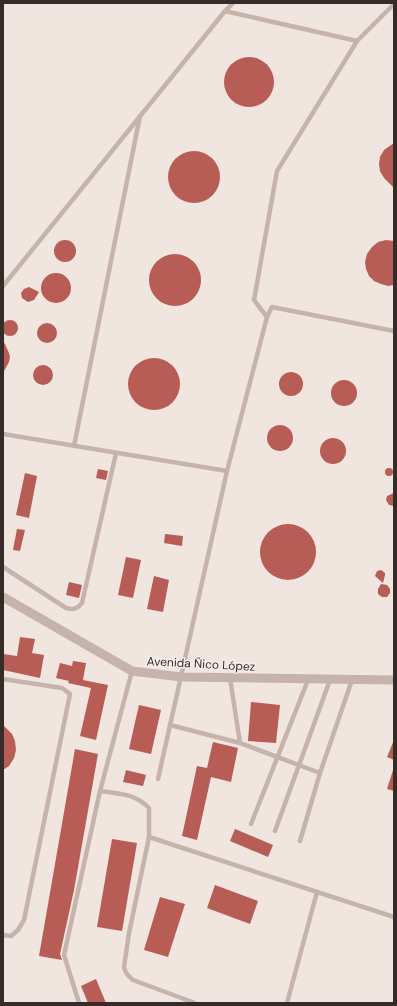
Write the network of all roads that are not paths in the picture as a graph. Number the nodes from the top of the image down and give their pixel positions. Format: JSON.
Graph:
{"nodes":[{"id":1,"x":233,"y":3,"type":"edge"},
{"id":2,"x":394,"y":4,"type":"edge"},
{"id":3,"x":225,"y":12,"type":"junction"},
{"id":4,"x":357,"y":41,"type":"junction"},
{"id":5,"x":140,"y":115,"type":"junction"},
{"id":6,"x":3,"y":286,"type":"edge"},
{"id":7,"x":267,"y":317,"type":"junction"},
{"id":8,"x":394,"y":331,"type":"edge"},
{"id":9,"x":3,"y":434,"type":"edge"},
{"id":10,"x":74,"y":446,"type":"junction"},
{"id":11,"x":116,"y":453,"type":"junction"},
{"id":12,"x":227,"y":471,"type":"junction"},
{"id":13,"x":3,"y":567,"type":"edge"},
{"id":14,"x":3,"y":596,"type":"edge"},
{"id":15,"x":132,"y":671,"type":"junction"},
{"id":16,"x":181,"y":677,"type":"junction"},
{"id":17,"x":230,"y":678,"type":"junction"},
{"id":18,"x":3,"y":679,"type":"edge"},
{"id":19,"x":308,"y":680,"type":"junction"},
{"id":20,"x":330,"y":680,"type":"junction"},
{"id":21,"x":352,"y":680,"type":"junction"},
{"id":22,"x":394,"y":680,"type":"edge"},
{"id":23,"x":170,"y":724,"type":"junction"},
{"id":24,"x":240,"y":743,"type":"junction"},
{"id":25,"x":277,"y":757,"type":"junction"},
{"id":26,"x":299,"y":766,"type":"junction"},
{"id":27,"x":320,"y":773,"type":"junction"},
{"id":28,"x":158,"y":779,"type":"dead end"},
{"id":29,"x":100,"y":790,"type":"junction"},
{"id":30,"x":251,"y":824,"type":"dead end"},
{"id":31,"x":275,"y":831,"type":"dead end"},
{"id":32,"x":149,"y":837,"type":"junction"},
{"id":33,"x":300,"y":841,"type":"dead end"},
{"id":34,"x":317,"y":892,"type":"junction"},
{"id":35,"x":394,"y":917,"type":"edge"},
{"id":36,"x":3,"y":935,"type":"edge"},
{"id":37,"x":79,"y":1003,"type":"edge"},
{"id":38,"x":195,"y":1003,"type":"edge"},
{"id":39,"x":287,"y":1003,"type":"edge"}],
"edges":[{"from":1,"to":3,"type":"lane"},
{"from":2,"to":4,"type":"lane"},
{"from":3,"to":4,"type":"lane"},
{"from":3,"to":5,"type":"lane"},
{"from":4,"to":7,"type":"lane"},
{"from":5,"to":6,"type":"lane"},
{"from":5,"to":10,"type":"lane"},
{"from":7,"to":8,"type":"lane"},
{"from":7,"to":12,"type":"lane"},
{"from":9,"to":10,"type":"lane"},
{"from":10,"to":11,"type":"lane"},
{"from":11,"to":12,"type":"lane"},
{"from":11,"to":13,"type":"lane"},
{"from":12,"to":16,"type":"lane"},
{"from":14,"to":15,"type":"street","name":"Avenida Ñico López"},
{"from":15,"to":16,"type":"street","name":"Avenida Ñico López"},
{"from":15,"to":29,"type":"lane"},
{"from":16,"to":17,"type":"street","name":"Avenida Ñico López"},
{"from":16,"to":23,"type":"lane"},
{"from":17,"to":19,"type":"street","name":"Avenida Ñico López"},
{"from":17,"to":24,"type":"lane"},
{"from":18,"to":36,"type":"lane"},
{"from":19,"to":20,"type":"street","name":"Avenida Ñico López"},
{"from":19,"to":25,"type":"lane"},
{"from":20,"to":21,"type":"street","name":"Avenida Ñico López"},
{"from":20,"to":26,"type":"lane"},
{"from":21,"to":22,"type":"street","name":"Avenida Ñico López"},
{"from":21,"to":27,"type":"lane"},
{"from":23,"to":24,"type":"lane"},
{"from":23,"to":28,"type":"lane"},
{"from":24,"to":25,"type":"lane"},
{"from":25,"to":26,"type":"lane"},
{"from":25,"to":30,"type":"lane"},
{"from":26,"to":27,"type":"lane"},
{"from":26,"to":31,"type":"lane"},
{"from":27,"to":33,"type":"lane"},
{"from":29,"to":32,"type":"lane"},
{"from":29,"to":37,"type":"lane"},
{"from":32,"to":34,"type":"lane"},
{"from":32,"to":38,"type":"lane"},
{"from":34,"to":35,"type":"lane"},
{"from":34,"to":39,"type":"lane"}]}
